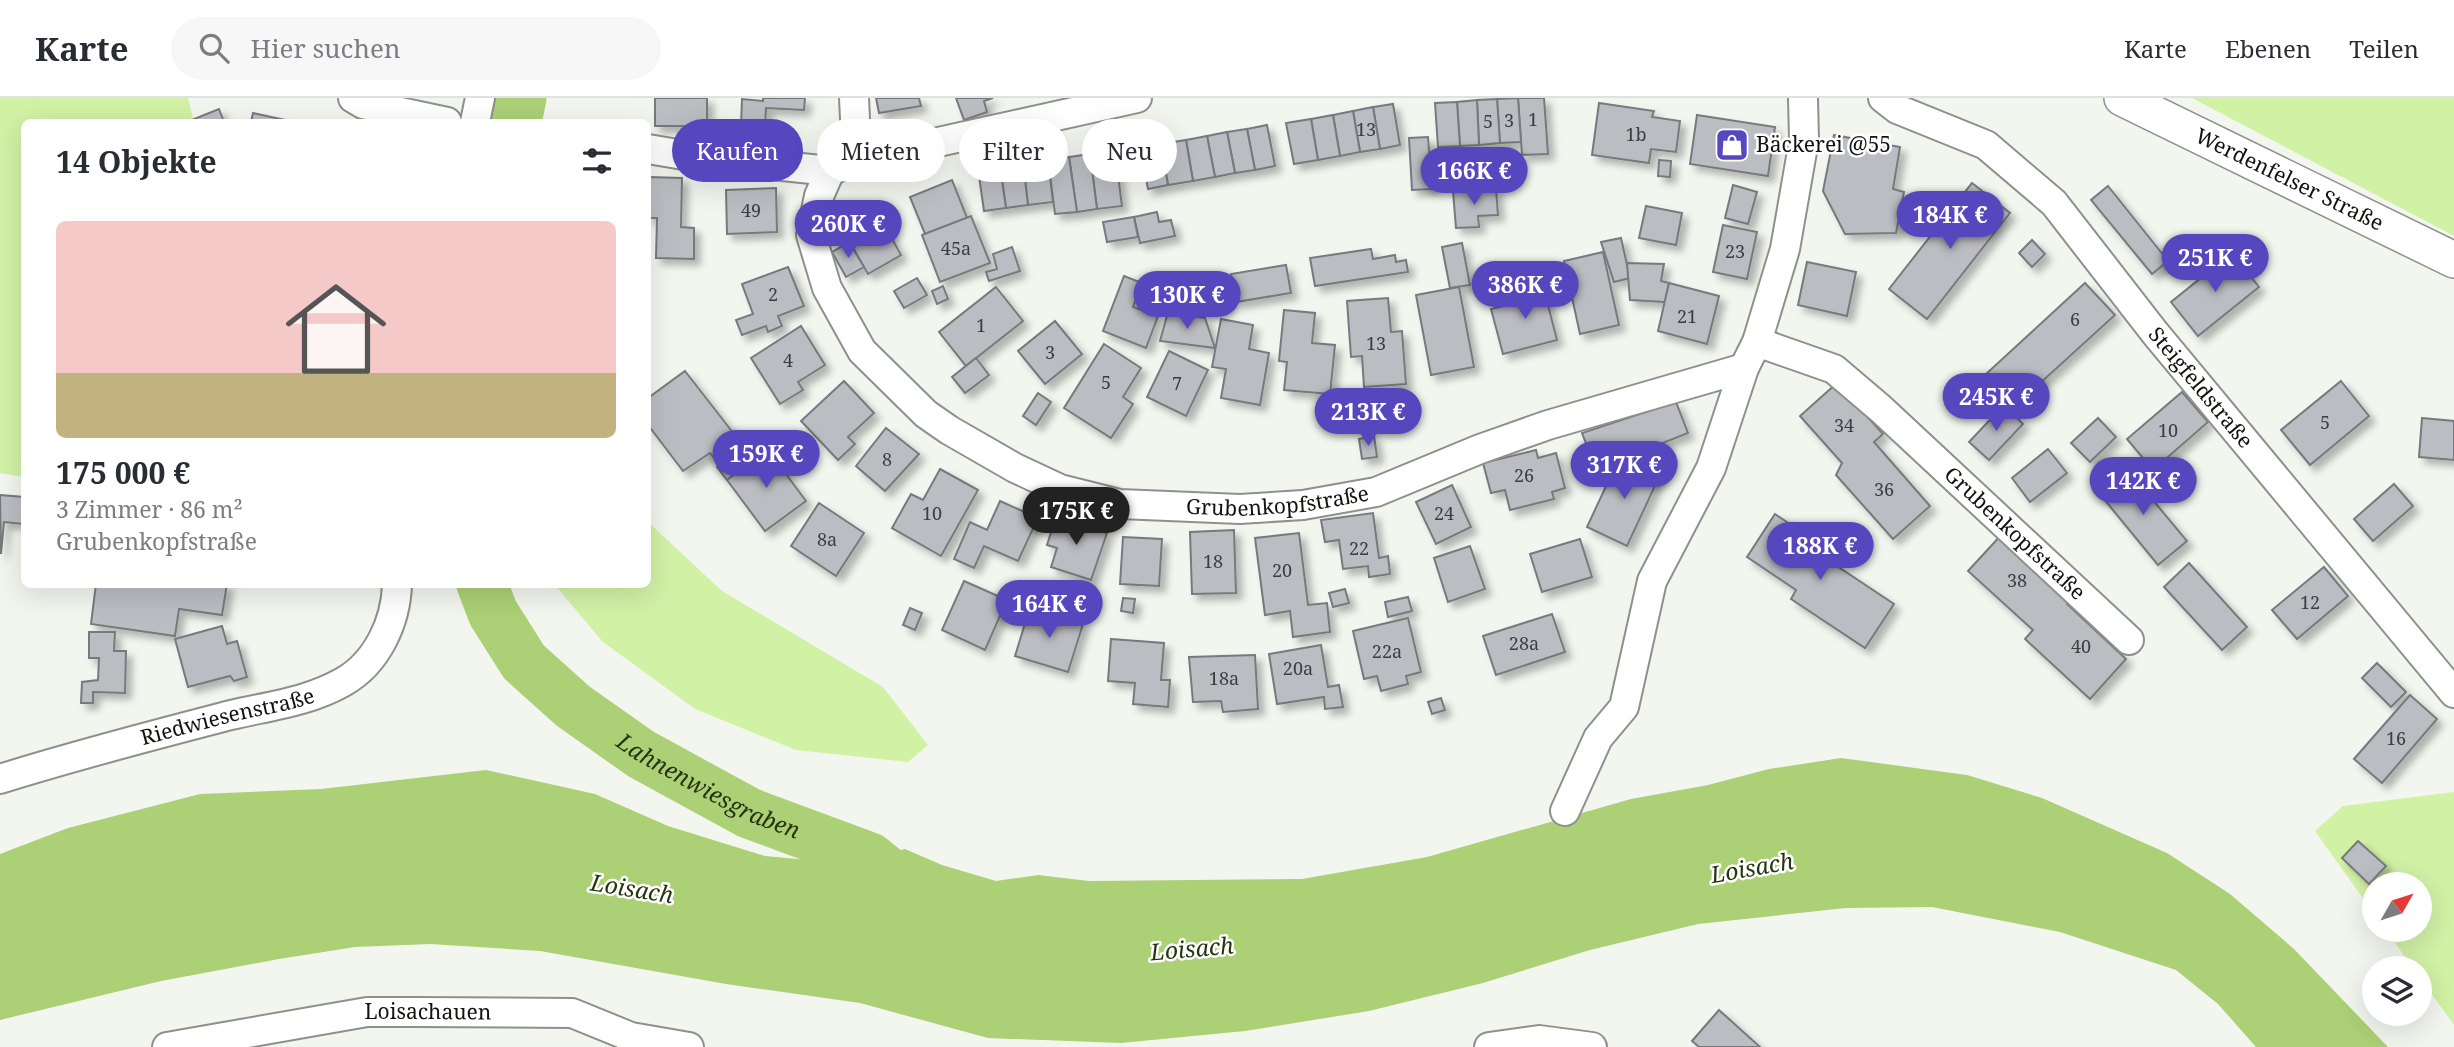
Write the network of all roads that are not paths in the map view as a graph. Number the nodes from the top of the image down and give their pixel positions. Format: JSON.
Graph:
{"nodes":[{"id":1,"x":353,"y":98,"type":"edge"},
{"id":2,"x":480,"y":98,"type":"edge"},
{"id":3,"x":854,"y":98,"type":"edge"},
{"id":4,"x":1137,"y":98,"type":"edge"},
{"id":5,"x":1802,"y":98,"type":"edge"},
{"id":6,"x":1884,"y":98,"type":"edge"},
{"id":7,"x":2122,"y":98,"type":"edge"},
{"id":8,"x":433,"y":119,"type":"edge"},
{"id":9,"x":476,"y":119,"type":"edge"},
{"id":10,"x":855,"y":119,"type":"edge"},
{"id":11,"x":945,"y":141,"type":"edge"},
{"id":12,"x":651,"y":150,"type":"edge"},
{"id":13,"x":817,"y":170,"type":"edge"},
{"id":14,"x":825,"y":182,"type":"edge"},
{"id":15,"x":2454,"y":260,"type":"edge"},
{"id":16,"x":1757,"y":342,"type":"junction"},
{"id":17,"x":1744,"y":368,"type":"junction"},
{"id":18,"x":397,"y":588,"type":"edge"},
{"id":19,"x":2129,"y":640,"type":"dead end"},
{"id":20,"x":2454,"y":693,"type":"edge"},
{"id":21,"x":0,"y":779,"type":"edge"},
{"id":22,"x":1565,"y":811,"type":"dead end"},
{"id":23,"x":167,"y":1047,"type":"edge"},
{"id":24,"x":689,"y":1047,"type":"edge"},
{"id":25,"x":1489,"y":1047,"type":"edge"},
{"id":26,"x":1592,"y":1047,"type":"edge"}],
"edges":[{"from":1,"to":8,"type":"street"},
{"from":2,"to":9,"type":"street"},
{"from":3,"to":10,"type":"street"},
{"from":4,"to":11,"type":"street"},
{"from":5,"to":16,"type":"street"},
{"from":6,"to":20,"type":"street","name":"Steigfeldstraße"},
{"from":7,"to":15,"type":"street","name":"Werdenfelser Straße"},
{"from":12,"to":13,"type":"street"},
{"from":14,"to":17,"type":"street","name":"Grubenkopfstraße"},
{"from":16,"to":17,"type":"street"},
{"from":16,"to":19,"type":"street","name":"Grubenkopfstraße"},
{"from":17,"to":22,"type":"street"},
{"from":18,"to":21,"type":"street","name":"Riedwiesenstraße"},
{"from":23,"to":24,"type":"street","name":"Loisachauen"},
{"from":25,"to":26,"type":"street"}]}
